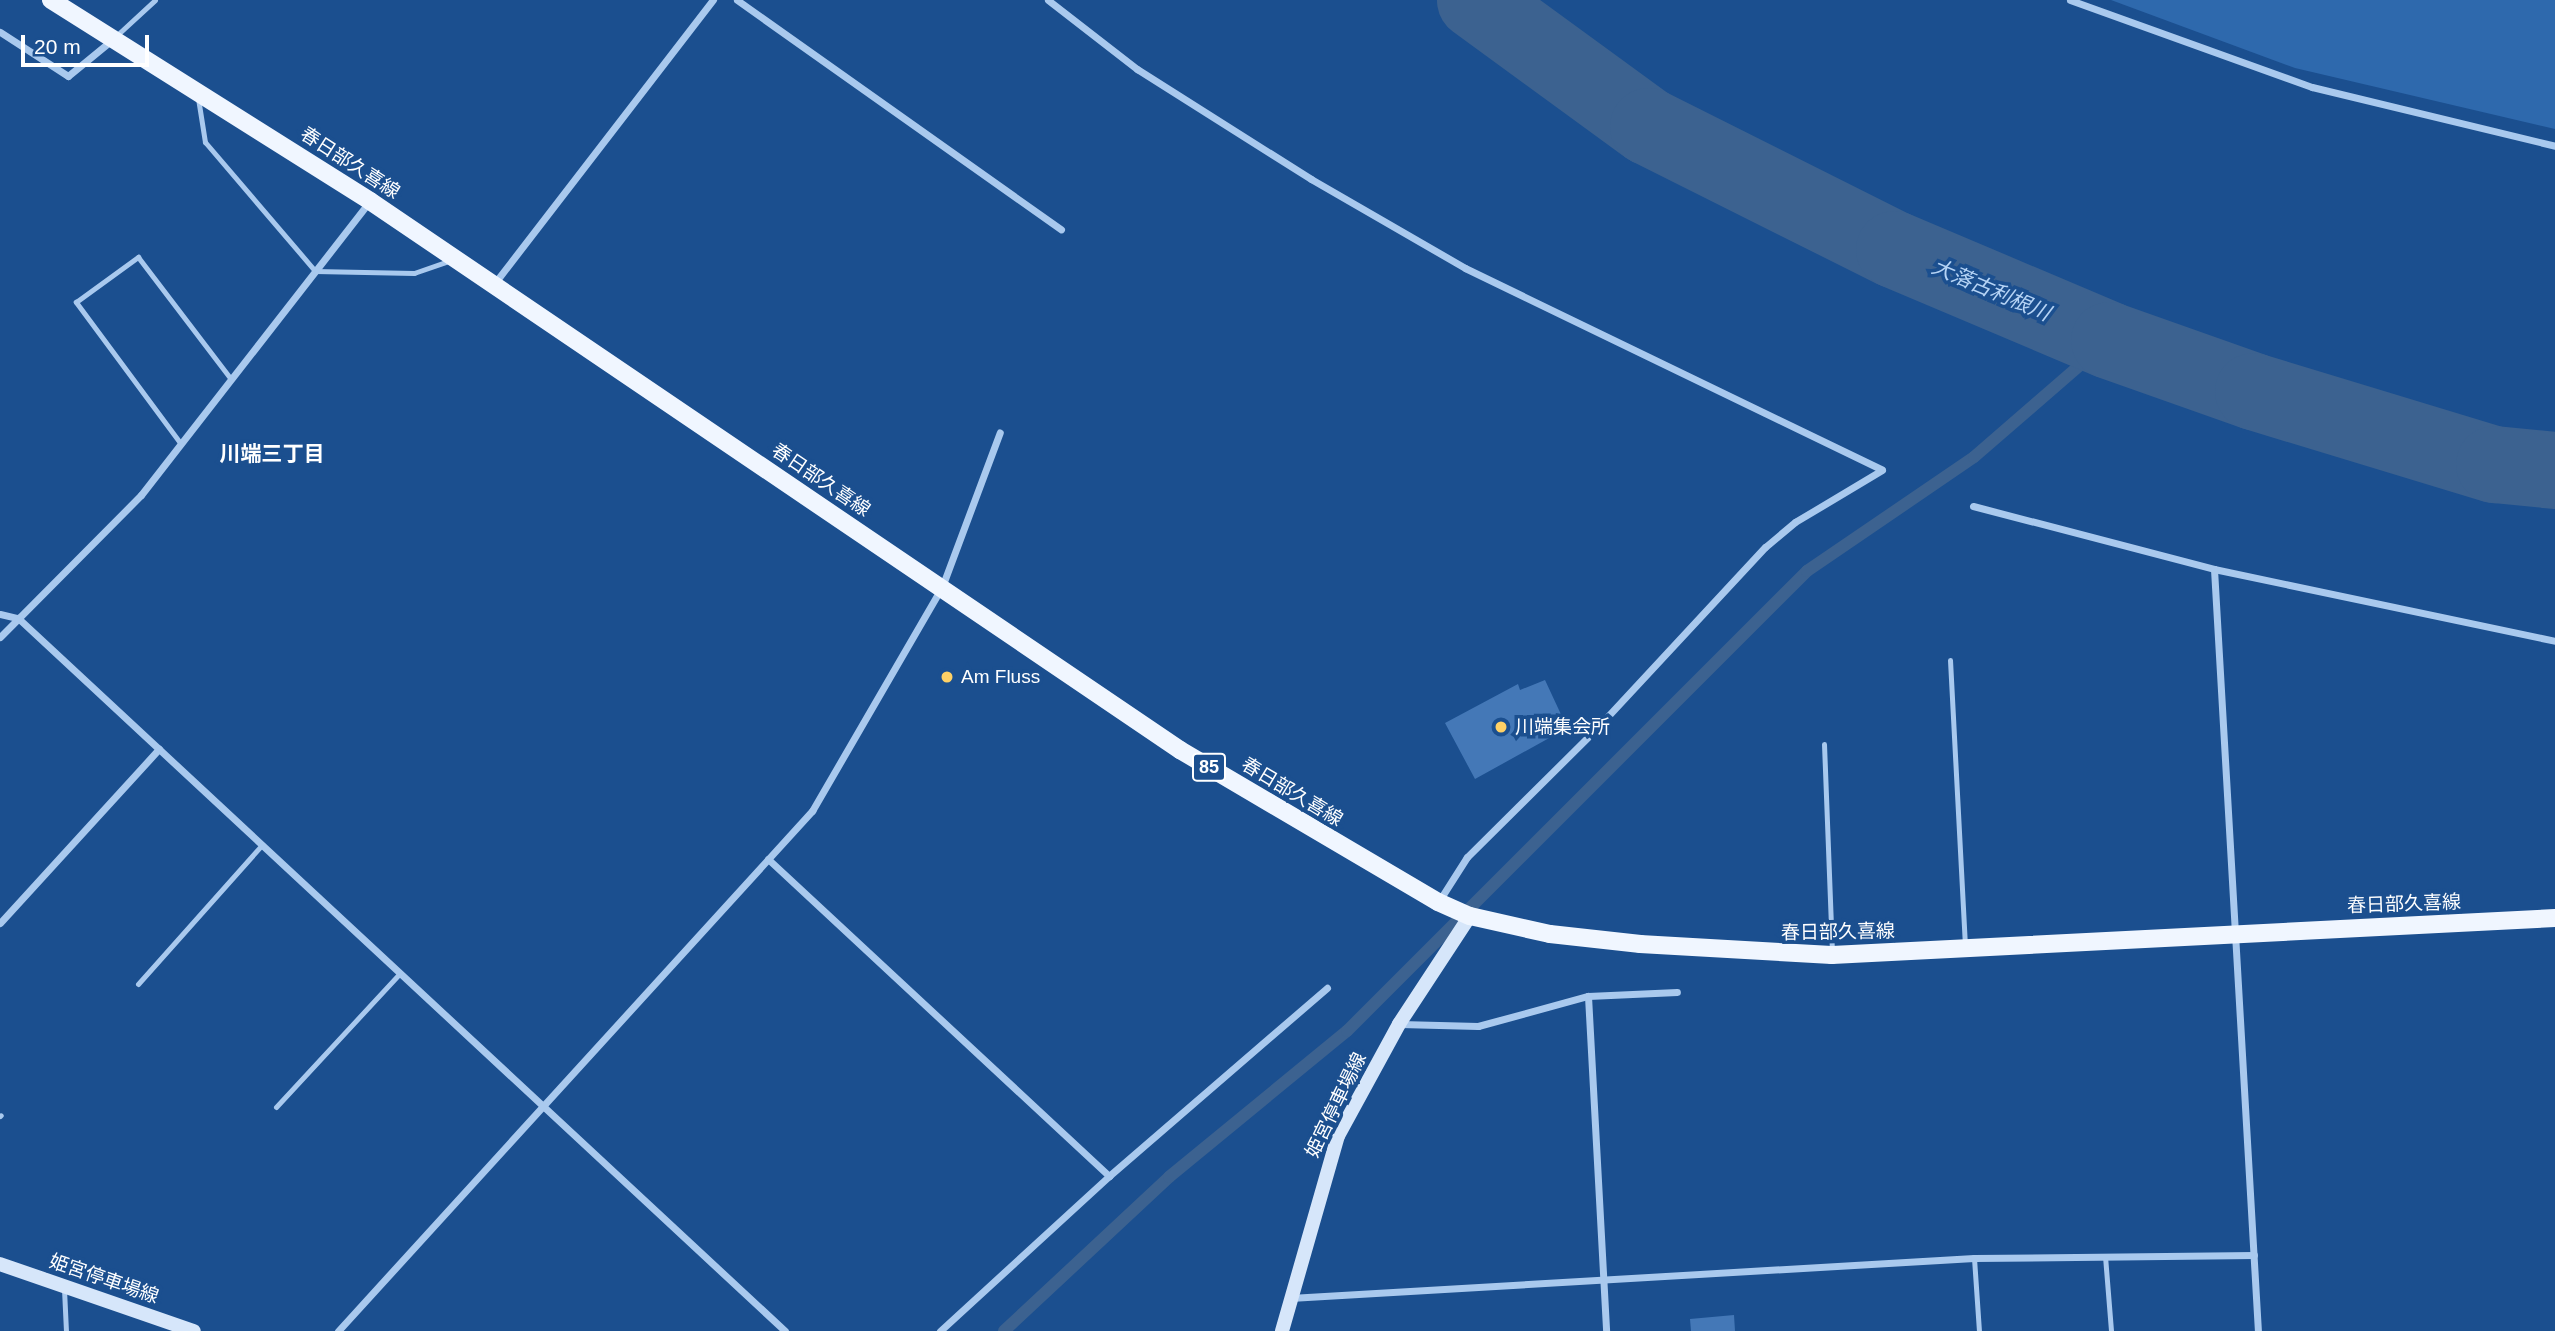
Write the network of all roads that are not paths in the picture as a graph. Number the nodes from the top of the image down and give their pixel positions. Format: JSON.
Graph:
{"nodes":[{"id":1,"x":155,"y":0,"type":"edge"},
{"id":2,"x":713,"y":0,"type":"edge"},
{"id":3,"x":737,"y":0,"type":"edge"},
{"id":4,"x":1048,"y":0,"type":"edge"},
{"id":5,"x":2070,"y":0,"type":"edge"},
{"id":6,"x":2083,"y":2,"type":"edge"},
{"id":7,"x":59,"y":3,"type":"edge"},
{"id":8,"x":0,"y":32,"type":"edge"},
{"id":9,"x":114,"y":39,"type":"junction"},
{"id":10,"x":197,"y":91,"type":"junction"},
{"id":11,"x":2555,"y":146,"type":"edge"},
{"id":12,"x":370,"y":201,"type":"junction"},
{"id":13,"x":1060,"y":229,"type":"dead end"},
{"id":14,"x":455,"y":258,"type":"junction"},
{"id":15,"x":315,"y":271,"type":"junction"},
{"id":16,"x":494,"y":284,"type":"junction"},
{"id":17,"x":232,"y":379,"type":"junction"},
{"id":18,"x":1000,"y":432,"type":"dead end"},
{"id":19,"x":181,"y":443,"type":"junction"},
{"id":20,"x":1973,"y":506,"type":"dead end"},
{"id":21,"x":2214,"y":569,"type":"junction"},
{"id":22,"x":942,"y":587,"type":"junction"},
{"id":23,"x":0,"y":614,"type":"edge"},
{"id":24,"x":18,"y":618,"type":"junction"},
{"id":25,"x":0,"y":637,"type":"edge"},
{"id":26,"x":2555,"y":641,"type":"edge"},
{"id":27,"x":1950,"y":660,"type":"dead end"},
{"id":28,"x":1824,"y":744,"type":"dead end"},
{"id":29,"x":159,"y":749,"type":"junction"},
{"id":30,"x":262,"y":845,"type":"junction"},
{"id":31,"x":768,"y":859,"type":"junction"},
{"id":32,"x":1438,"y":902,"type":"junction"},
{"id":33,"x":1470,"y":916,"type":"junction"},
{"id":34,"x":2555,"y":918,"type":"edge"},
{"id":35,"x":0,"y":923,"type":"edge"},
{"id":36,"x":2237,"y":932,"type":"junction"},
{"id":37,"x":1965,"y":950,"type":"junction"},
{"id":38,"x":1832,"y":955,"type":"junction"},
{"id":39,"x":400,"y":974,"type":"junction"},
{"id":40,"x":138,"y":984,"type":"dead end"},
{"id":41,"x":1327,"y":988,"type":"dead end"},
{"id":42,"x":1678,"y":992,"type":"dead end"},
{"id":43,"x":1588,"y":996,"type":"junction"},
{"id":44,"x":1399,"y":1024,"type":"junction"},
{"id":45,"x":544,"y":1106,"type":"junction"},
{"id":46,"x":276,"y":1107,"type":"dead end"},
{"id":47,"x":1109,"y":1176,"type":"junction"},
{"id":48,"x":2254,"y":1255,"type":"junction"},
{"id":49,"x":2105,"y":1256,"type":"junction"},
{"id":50,"x":1974,"y":1258,"type":"junction"},
{"id":51,"x":0,"y":1264,"type":"edge"},
{"id":52,"x":1603,"y":1283,"type":"junction"},
{"id":53,"x":64,"y":1286,"type":"junction"},
{"id":54,"x":1289,"y":1298,"type":"junction"},
{"id":55,"x":66,"y":1331,"type":"edge"},
{"id":56,"x":194,"y":1331,"type":"edge"},
{"id":57,"x":338,"y":1331,"type":"edge"},
{"id":58,"x":785,"y":1331,"type":"edge"},
{"id":59,"x":940,"y":1331,"type":"edge"},
{"id":60,"x":1282,"y":1331,"type":"edge"},
{"id":61,"x":1606,"y":1331,"type":"edge"},
{"id":62,"x":1979,"y":1331,"type":"edge"},
{"id":63,"x":2111,"y":1331,"type":"edge"},
{"id":64,"x":2258,"y":1331,"type":"edge"}],
"edges":[{"from":1,"to":9,"type":"lane"},
{"from":2,"to":16,"type":"street"},
{"from":3,"to":13,"type":"street"},
{"from":4,"to":32,"type":"street"},
{"from":5,"to":6,"type":"street"},
{"from":6,"to":11,"type":"street"},
{"from":7,"to":9,"type":"main road","name":"春日部久喜線","number":"85"},
{"from":8,"to":9,"type":"street"},
{"from":9,"to":10,"type":"main road","name":"春日部久喜線","number":"85"},
{"from":10,"to":12,"type":"main road","name":"春日部久喜線","number":"85"},
{"from":10,"to":15,"type":"lane"},
{"from":12,"to":14,"type":"main road","name":"春日部久喜線","number":"85"},
{"from":12,"to":15,"type":"street"},
{"from":14,"to":15,"type":"lane"},
{"from":14,"to":16,"type":"main road","name":"春日部久喜線","number":"85"},
{"from":15,"to":17,"type":"street"},
{"from":16,"to":22,"type":"main road","name":"春日部久喜線","number":"85"},
{"from":17,"to":19,"type":"street"},
{"from":17,"to":19,"type":"lane"},
{"from":18,"to":22,"type":"street"},
{"from":19,"to":24,"type":"street"},
{"from":20,"to":21,"type":"street"},
{"from":21,"to":26,"type":"street"},
{"from":21,"to":36,"type":"street"},
{"from":22,"to":31,"type":"street"},
{"from":22,"to":32,"type":"main road","name":"春日部久喜線","number":"85"},
{"from":23,"to":24,"type":"street"},
{"from":24,"to":25,"type":"street"},
{"from":24,"to":29,"type":"street"},
{"from":27,"to":37,"type":"lane"},
{"from":28,"to":38,"type":"lane"},
{"from":29,"to":30,"type":"street"},
{"from":29,"to":35,"type":"street"},
{"from":30,"to":39,"type":"street"},
{"from":30,"to":40,"type":"lane"},
{"from":31,"to":45,"type":"street"},
{"from":31,"to":47,"type":"street"},
{"from":32,"to":33,"type":"main road","name":"春日部久喜線","number":"85"},
{"from":33,"to":38,"type":"main road","name":"春日部久喜線","number":"85"},
{"from":33,"to":44,"type":"main road","name":"姫宮停車場線"},
{"from":34,"to":36,"type":"main road","name":"春日部久喜線","number":"85"},
{"from":36,"to":37,"type":"main road","name":"春日部久喜線","number":"85"},
{"from":36,"to":48,"type":"street"},
{"from":37,"to":38,"type":"main road","name":"春日部久喜線","number":"85"},
{"from":39,"to":45,"type":"street"},
{"from":39,"to":46,"type":"lane"},
{"from":41,"to":47,"type":"street"},
{"from":42,"to":43,"type":"street"},
{"from":43,"to":44,"type":"street"},
{"from":43,"to":52,"type":"street"},
{"from":44,"to":54,"type":"main road","name":"姫宮停車場線"},
{"from":45,"to":57,"type":"street"},
{"from":45,"to":58,"type":"street"},
{"from":47,"to":59,"type":"street"},
{"from":48,"to":49,"type":"street"},
{"from":48,"to":64,"type":"street"},
{"from":49,"to":50,"type":"street"},
{"from":49,"to":63,"type":"lane"},
{"from":50,"to":52,"type":"street"},
{"from":50,"to":62,"type":"lane"},
{"from":51,"to":53,"type":"main road","name":"姫宮停車場線"},
{"from":52,"to":54,"type":"street"},
{"from":52,"to":61,"type":"street"},
{"from":53,"to":55,"type":"lane"},
{"from":53,"to":56,"type":"main road","name":"姫宮停車場線"},
{"from":54,"to":60,"type":"main road","name":"姫宮停車場線"}]}
